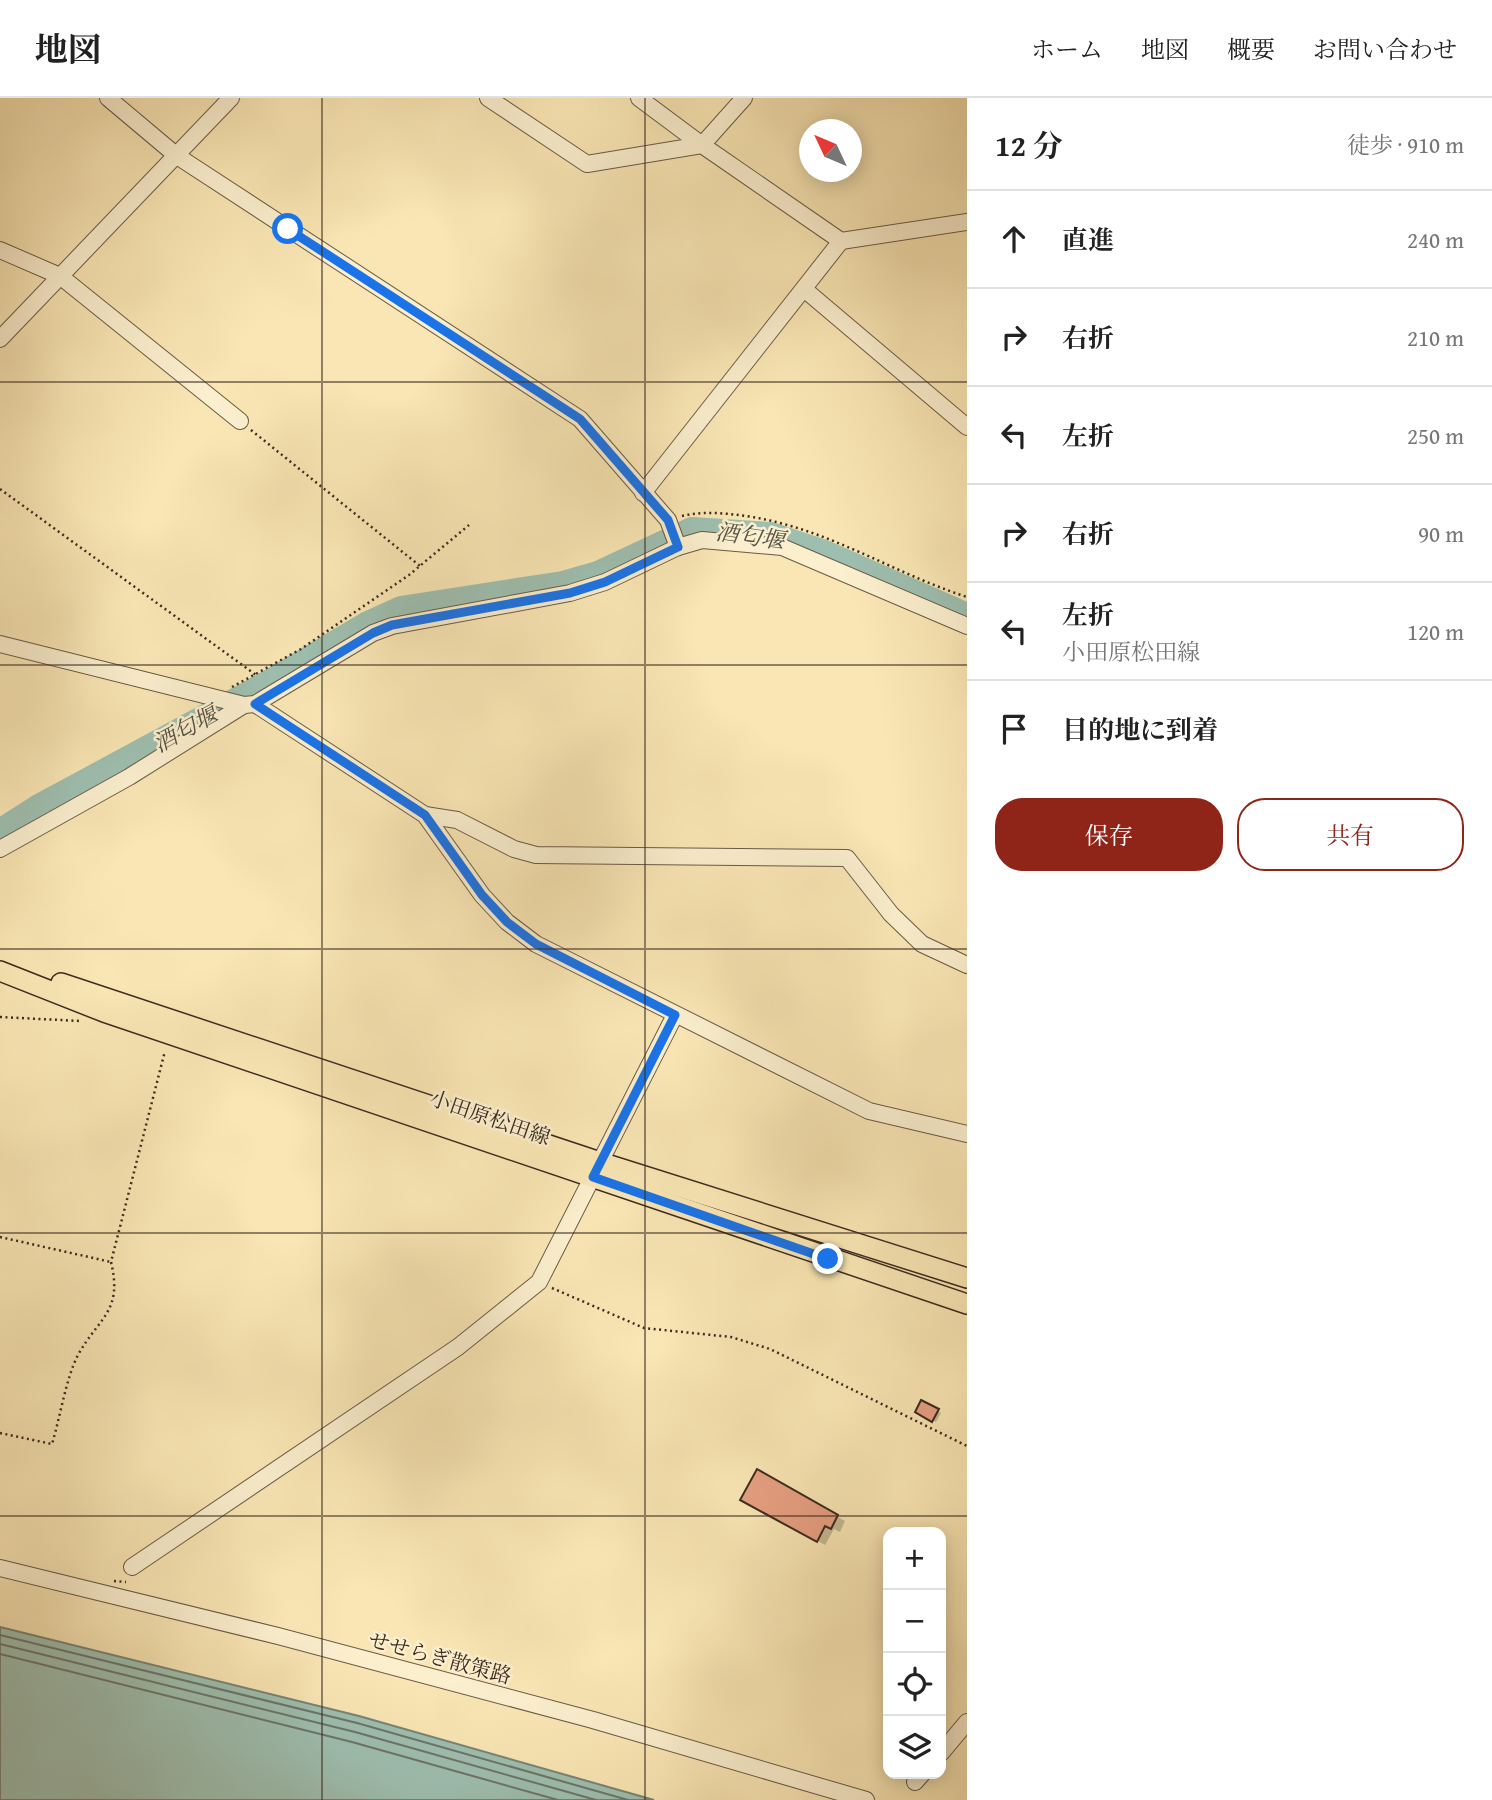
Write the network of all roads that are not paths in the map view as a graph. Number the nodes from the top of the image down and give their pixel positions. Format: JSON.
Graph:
{"nodes":[{"id":1,"x":108,"y":98,"type":"edge"},
{"id":2,"x":231,"y":98,"type":"edge"},
{"id":3,"x":488,"y":98,"type":"edge"},
{"id":4,"x":639,"y":98,"type":"edge"},
{"id":5,"x":744,"y":98,"type":"edge"},
{"id":6,"x":702,"y":145,"type":"junction"},
{"id":7,"x":177,"y":156,"type":"junction"},
{"id":8,"x":967,"y":222,"type":"edge"},
{"id":9,"x":841,"y":241,"type":"junction"},
{"id":10,"x":0,"y":250,"type":"edge"},
{"id":11,"x":60,"y":276,"type":"junction"},
{"id":12,"x":804,"y":289,"type":"junction"},
{"id":13,"x":0,"y":339,"type":"edge"},
{"id":14,"x":240,"y":421,"type":"road end"},
{"id":15,"x":967,"y":427,"type":"edge"},
{"id":16,"x":643,"y":493,"type":"junction"},
{"id":17,"x":678,"y":547,"type":"junction"},
{"id":18,"x":967,"y":626,"type":"edge"},
{"id":19,"x":0,"y":644,"type":"edge"},
{"id":20,"x":250,"y":705,"type":"junction"},
{"id":21,"x":425,"y":815,"type":"junction"},
{"id":22,"x":0,"y":849,"type":"edge"},
{"id":23,"x":0,"y":964,"type":"edge"},
{"id":24,"x":967,"y":965,"type":"edge"},
{"id":25,"x":0,"y":971,"type":"edge"},
{"id":26,"x":675,"y":1015,"type":"junction"},
{"id":27,"x":967,"y":1134,"type":"edge"},
{"id":28,"x":596,"y":1169,"type":"junction"},
{"id":29,"x":967,"y":1278,"type":"edge"},
{"id":30,"x":967,"y":1304,"type":"edge"},
{"id":31,"x":132,"y":1567,"type":"dead end"},
{"id":32,"x":0,"y":1568,"type":"edge"},
{"id":33,"x":967,"y":1723,"type":"edge"},
{"id":34,"x":946,"y":1746,"type":"edge"},
{"id":35,"x":866,"y":1800,"type":"edge"}],
"edges":[{"from":1,"to":7,"type":"street"},
{"from":2,"to":7,"type":"street"},
{"from":3,"to":6,"type":"street"},
{"from":4,"to":6,"type":"street"},
{"from":5,"to":6,"type":"street"},
{"from":6,"to":9,"type":"street"},
{"from":7,"to":11,"type":"street"},
{"from":7,"to":16,"type":"street"},
{"from":8,"to":9,"type":"street"},
{"from":9,"to":12,"type":"street"},
{"from":10,"to":11,"type":"street"},
{"from":11,"to":13,"type":"street"},
{"from":11,"to":14,"type":"street"},
{"from":12,"to":15,"type":"street"},
{"from":12,"to":16,"type":"street"},
{"from":16,"to":17,"type":"street"},
{"from":17,"to":18,"type":"street"},
{"from":17,"to":20,"type":"street"},
{"from":19,"to":20,"type":"street"},
{"from":20,"to":21,"type":"street"},
{"from":20,"to":22,"type":"street"},
{"from":21,"to":24,"type":"street"},
{"from":21,"to":26,"type":"street"},
{"from":23,"to":28,"type":"main road","name":"小田原松田線"},
{"from":25,"to":28,"type":"main road","name":"小田原松田線"},
{"from":26,"to":27,"type":"street"},
{"from":26,"to":28,"type":"street"},
{"from":28,"to":29,"type":"main road","name":"小田原松田線"},
{"from":28,"to":30,"type":"main road","name":"小田原松田線"},
{"from":28,"to":31,"type":"street"},
{"from":32,"to":35,"type":"street","name":"せせらぎ散策路"},
{"from":33,"to":34,"type":"street"}]}
